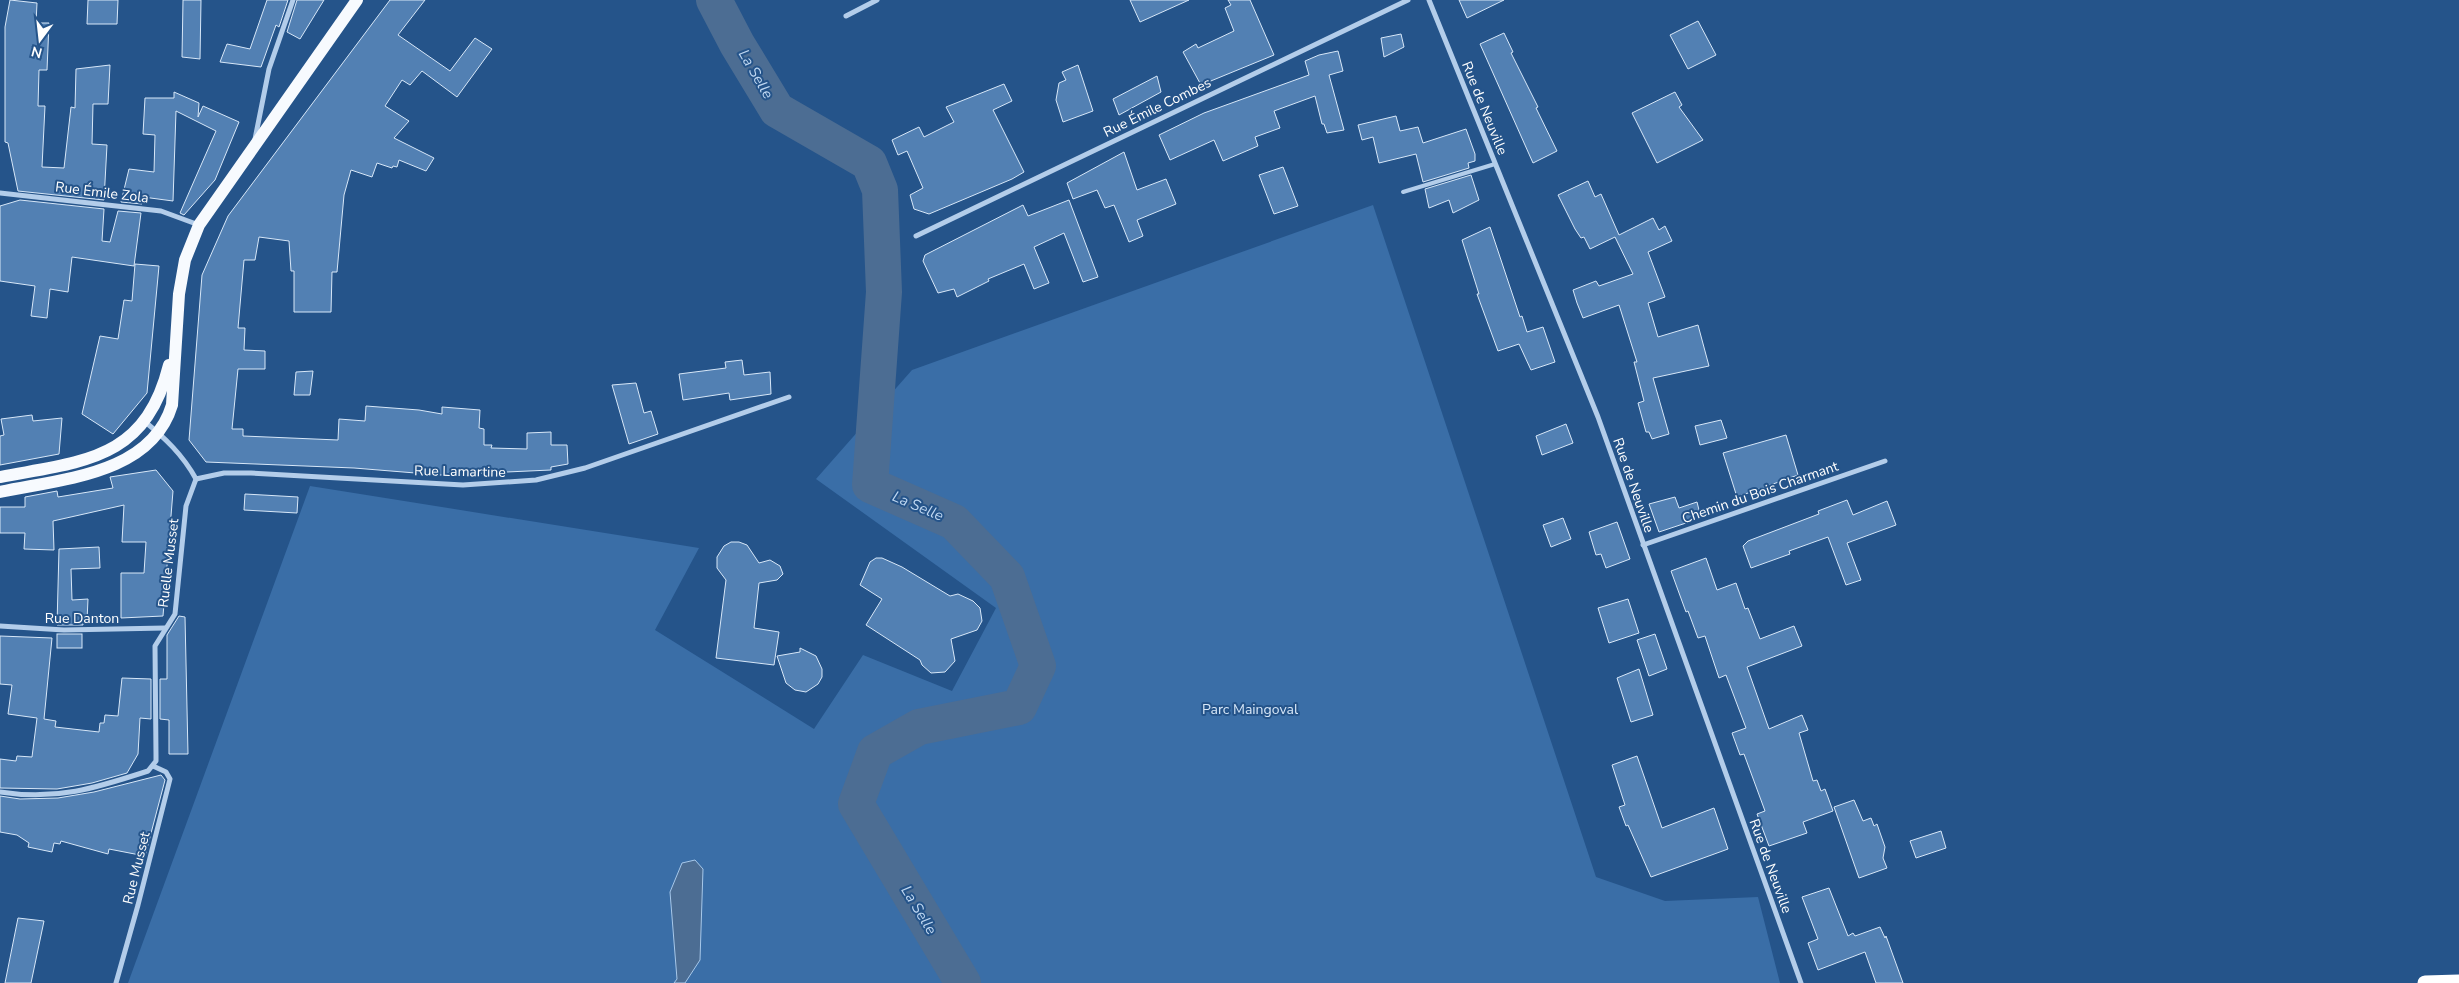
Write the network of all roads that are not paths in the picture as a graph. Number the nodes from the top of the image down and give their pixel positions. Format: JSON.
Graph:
{"nodes":[{"id":1,"x":293,"y":0,"type":"edge"},
{"id":2,"x":357,"y":0,"type":"edge"},
{"id":3,"x":877,"y":0,"type":"edge"},
{"id":4,"x":1408,"y":0,"type":"edge"},
{"id":5,"x":1430,"y":0,"type":"edge"},
{"id":6,"x":846,"y":16,"type":"dead end"},
{"id":7,"x":253,"y":145,"type":"junction"},
{"id":8,"x":1495,"y":164,"type":"junction"},
{"id":9,"x":1403,"y":192,"type":"dead end"},
{"id":10,"x":0,"y":193,"type":"edge"},
{"id":11,"x":199,"y":225,"type":"junction"},
{"id":12,"x":916,"y":236,"type":"dead end"},
{"id":13,"x":174,"y":340,"type":"junction"},
{"id":14,"x":789,"y":397,"type":"dead end"},
{"id":15,"x":144,"y":421,"type":"junction"},
{"id":16,"x":158,"y":432,"type":"junction"},
{"id":17,"x":1885,"y":461,"type":"dead end"},
{"id":18,"x":0,"y":477,"type":"edge"},
{"id":19,"x":196,"y":479,"type":"junction"},
{"id":20,"x":0,"y":492,"type":"edge"},
{"id":21,"x":1644,"y":544,"type":"junction"},
{"id":22,"x":0,"y":626,"type":"edge"},
{"id":23,"x":165,"y":628,"type":"junction"},
{"id":24,"x":153,"y":766,"type":"junction"},
{"id":25,"x":0,"y":792,"type":"edge"},
{"id":26,"x":2459,"y":982,"type":"edge"},
{"id":27,"x":116,"y":983,"type":"edge"},
{"id":28,"x":1801,"y":983,"type":"edge"},
{"id":29,"x":2426,"y":983,"type":"edge"}],
"edges":[{"from":1,"to":7,"type":"street"},
{"from":2,"to":7,"type":"main road"},
{"from":3,"to":6,"type":"street"},
{"from":4,"to":12,"type":"street","name":"Rue Émile Combes"},
{"from":5,"to":8,"type":"street","name":"Rue de Neuville"},
{"from":7,"to":11,"type":"main road"},
{"from":8,"to":9,"type":"lane"},
{"from":8,"to":21,"type":"street","name":"Rue de Neuville"},
{"from":10,"to":11,"type":"street","name":"Rue Émile Zola"},
{"from":11,"to":13,"type":"main road"},
{"from":13,"to":15,"type":"main road"},
{"from":13,"to":16,"type":"main road"},
{"from":14,"to":19,"type":"street","name":"Rue Lamartine"},
{"from":15,"to":16,"type":"street"},
{"from":15,"to":18,"type":"main road"},
{"from":16,"to":19,"type":"street"},
{"from":16,"to":20,"type":"main road"},
{"from":17,"to":21,"type":"street","name":"Chemin du Bois Charmant"},
{"from":19,"to":23,"type":"street","name":"Ruelle Musset"},
{"from":21,"to":28,"type":"street","name":"Rue de Neuville"},
{"from":22,"to":23,"type":"street","name":"Rue Danton"},
{"from":23,"to":24,"type":"street","name":"Ruelle Musset"},
{"from":24,"to":25,"type":"street"},
{"from":24,"to":27,"type":"street","name":"Rue Musset"},
{"from":26,"to":29,"type":"highway"}]}
